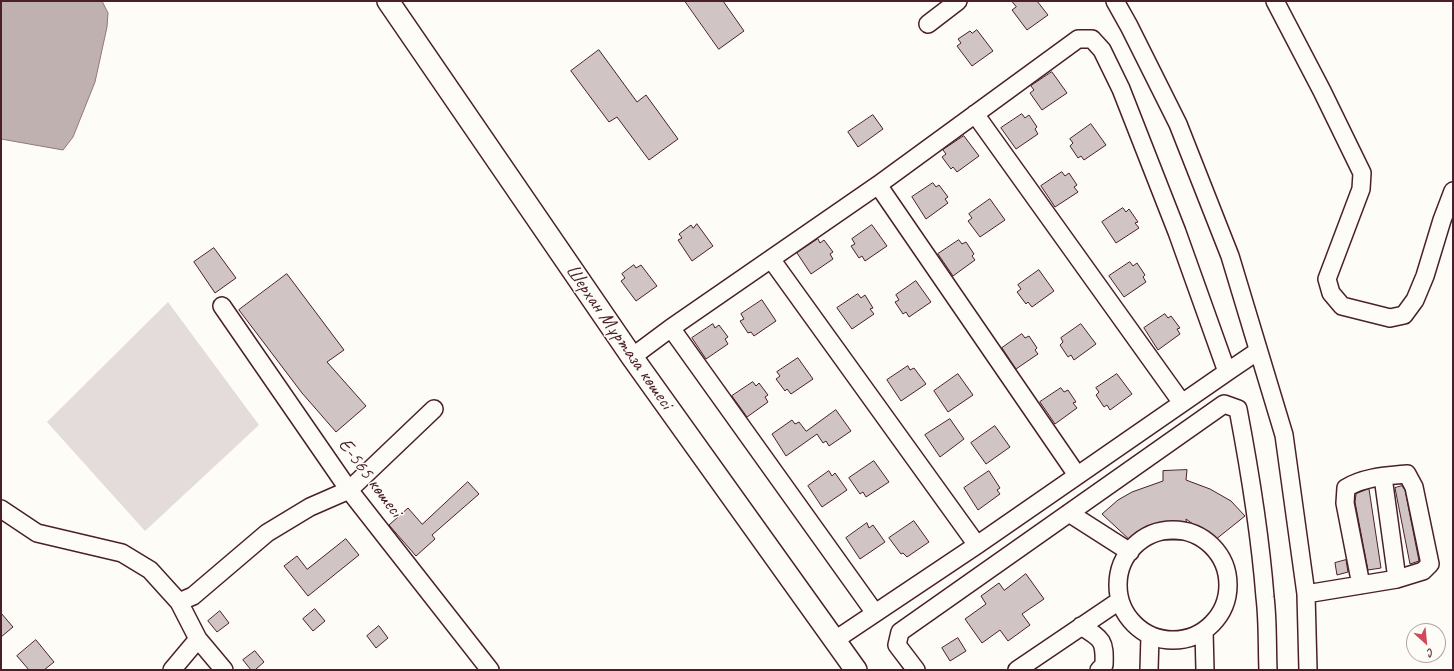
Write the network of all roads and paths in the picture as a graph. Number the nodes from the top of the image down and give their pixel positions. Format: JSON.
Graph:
{"nodes":[{"id":1,"x":388,"y":1,"type":"edge"},
{"id":2,"x":958,"y":1,"type":"edge"},
{"id":3,"x":1115,"y":1,"type":"edge"},
{"id":4,"x":1275,"y":1,"type":"edge"},
{"id":5,"x":928,"y":24,"type":"dead end"},
{"id":6,"x":975,"y":114,"type":"junction"},
{"id":7,"x":878,"y":185,"type":"junction"},
{"id":8,"x":1453,"y":191,"type":"edge"},
{"id":9,"x":771,"y":259,"type":"junction"},
{"id":10,"x":222,"y":306,"type":"dead end"},
{"id":11,"x":672,"y":328,"type":"junction"},
{"id":12,"x":1258,"y":351,"type":"junction"},
{"id":13,"x":632,"y":357,"type":"junction"},
{"id":14,"x":1227,"y":372,"type":"junction"},
{"id":15,"x":1182,"y":403,"type":"junction"},
{"id":16,"x":434,"y":409,"type":"dead end"},
{"id":17,"x":1077,"y":475,"type":"junction"},
{"id":18,"x":1382,"y":477,"type":"junction"},
{"id":19,"x":349,"y":490,"type":"junction"},
{"id":20,"x":1,"y":509,"type":"edge"},
{"id":21,"x":1069,"y":513,"type":"junction"},
{"id":22,"x":977,"y":545,"type":"junction"},
{"id":23,"x":1130,"y":552,"type":"junction"},
{"id":24,"x":1397,"y":579,"type":"junction"},
{"id":25,"x":1361,"y":585,"type":"junction"},
{"id":26,"x":1306,"y":594,"type":"junction"},
{"id":27,"x":1119,"y":600,"type":"junction"},
{"id":28,"x":179,"y":602,"type":"junction"},
{"id":29,"x":874,"y":613,"type":"junction"},
{"id":30,"x":1081,"y":626,"type":"junction"},
{"id":31,"x":1204,"y":631,"type":"junction"},
{"id":32,"x":1150,"y":635,"type":"junction"},
{"id":33,"x":198,"y":639,"type":"junction"},
{"id":34,"x":836,"y":640,"type":"junction"},
{"id":35,"x":172,"y":670,"type":"edge"},
{"id":36,"x":224,"y":670,"type":"edge"},
{"id":37,"x":490,"y":670,"type":"edge"},
{"id":38,"x":856,"y":670,"type":"edge"},
{"id":39,"x":916,"y":670,"type":"edge"},
{"id":40,"x":1017,"y":670,"type":"edge"},
{"id":41,"x":1099,"y":670,"type":"edge"},
{"id":42,"x":1149,"y":670,"type":"edge"},
{"id":43,"x":1205,"y":670,"type":"edge"},
{"id":44,"x":1268,"y":670,"type":"edge"},
{"id":45,"x":1308,"y":670,"type":"edge"}],
"edges":[{"from":1,"to":13,"type":"main road","name":"Шерхан Мұртаза көшесі"},
{"from":2,"to":5,"type":"street"},
{"from":3,"to":12,"type":"street"},
{"from":4,"to":8,"type":"street"},
{"from":6,"to":7,"type":"street"},
{"from":6,"to":14,"type":"street"},
{"from":6,"to":15,"type":"street"},
{"from":7,"to":9,"type":"street"},
{"from":7,"to":17,"type":"street"},
{"from":9,"to":11,"type":"street"},
{"from":9,"to":22,"type":"street"},
{"from":10,"to":19,"type":"street","name":"Е-565 көшесі"},
{"from":11,"to":13,"type":"street"},
{"from":11,"to":29,"type":"street"},
{"from":12,"to":14,"type":"street"},
{"from":12,"to":26,"type":"street"},
{"from":13,"to":34,"type":"main road","name":"Шерхан Мұртаза көшесі"},
{"from":14,"to":15,"type":"street"},
{"from":15,"to":17,"type":"street"},
{"from":16,"to":19,"type":"street"},
{"from":17,"to":22,"type":"street"},
{"from":18,"to":24,"type":"street"},
{"from":18,"to":24,"type":"street"},
{"from":18,"to":25,"type":"street"},
{"from":19,"to":28,"type":"street"},
{"from":19,"to":37,"type":"street","name":"Е-565 көшесі"},
{"from":20,"to":28,"type":"street"},
{"from":21,"to":23,"type":"street"},
{"from":21,"to":39,"type":"street"},
{"from":21,"to":44,"type":"street"},
{"from":22,"to":29,"type":"street"},
{"from":23,"to":27,"type":"street"},
{"from":23,"to":31,"type":"street"},
{"from":24,"to":25,"type":"street"},
{"from":25,"to":26,"type":"street"},
{"from":26,"to":45,"type":"street"},
{"from":27,"to":30,"type":"street"},
{"from":27,"to":32,"type":"street"},
{"from":28,"to":33,"type":"street"},
{"from":29,"to":34,"type":"street"},
{"from":30,"to":40,"type":"street"},
{"from":30,"to":41,"type":"street"},
{"from":31,"to":32,"type":"street"},
{"from":31,"to":43,"type":"street"},
{"from":32,"to":42,"type":"street"},
{"from":33,"to":35,"type":"street"},
{"from":33,"to":36,"type":"street"},
{"from":34,"to":38,"type":"main road","name":"Шерхан Мұртаза көшесі"}]}
